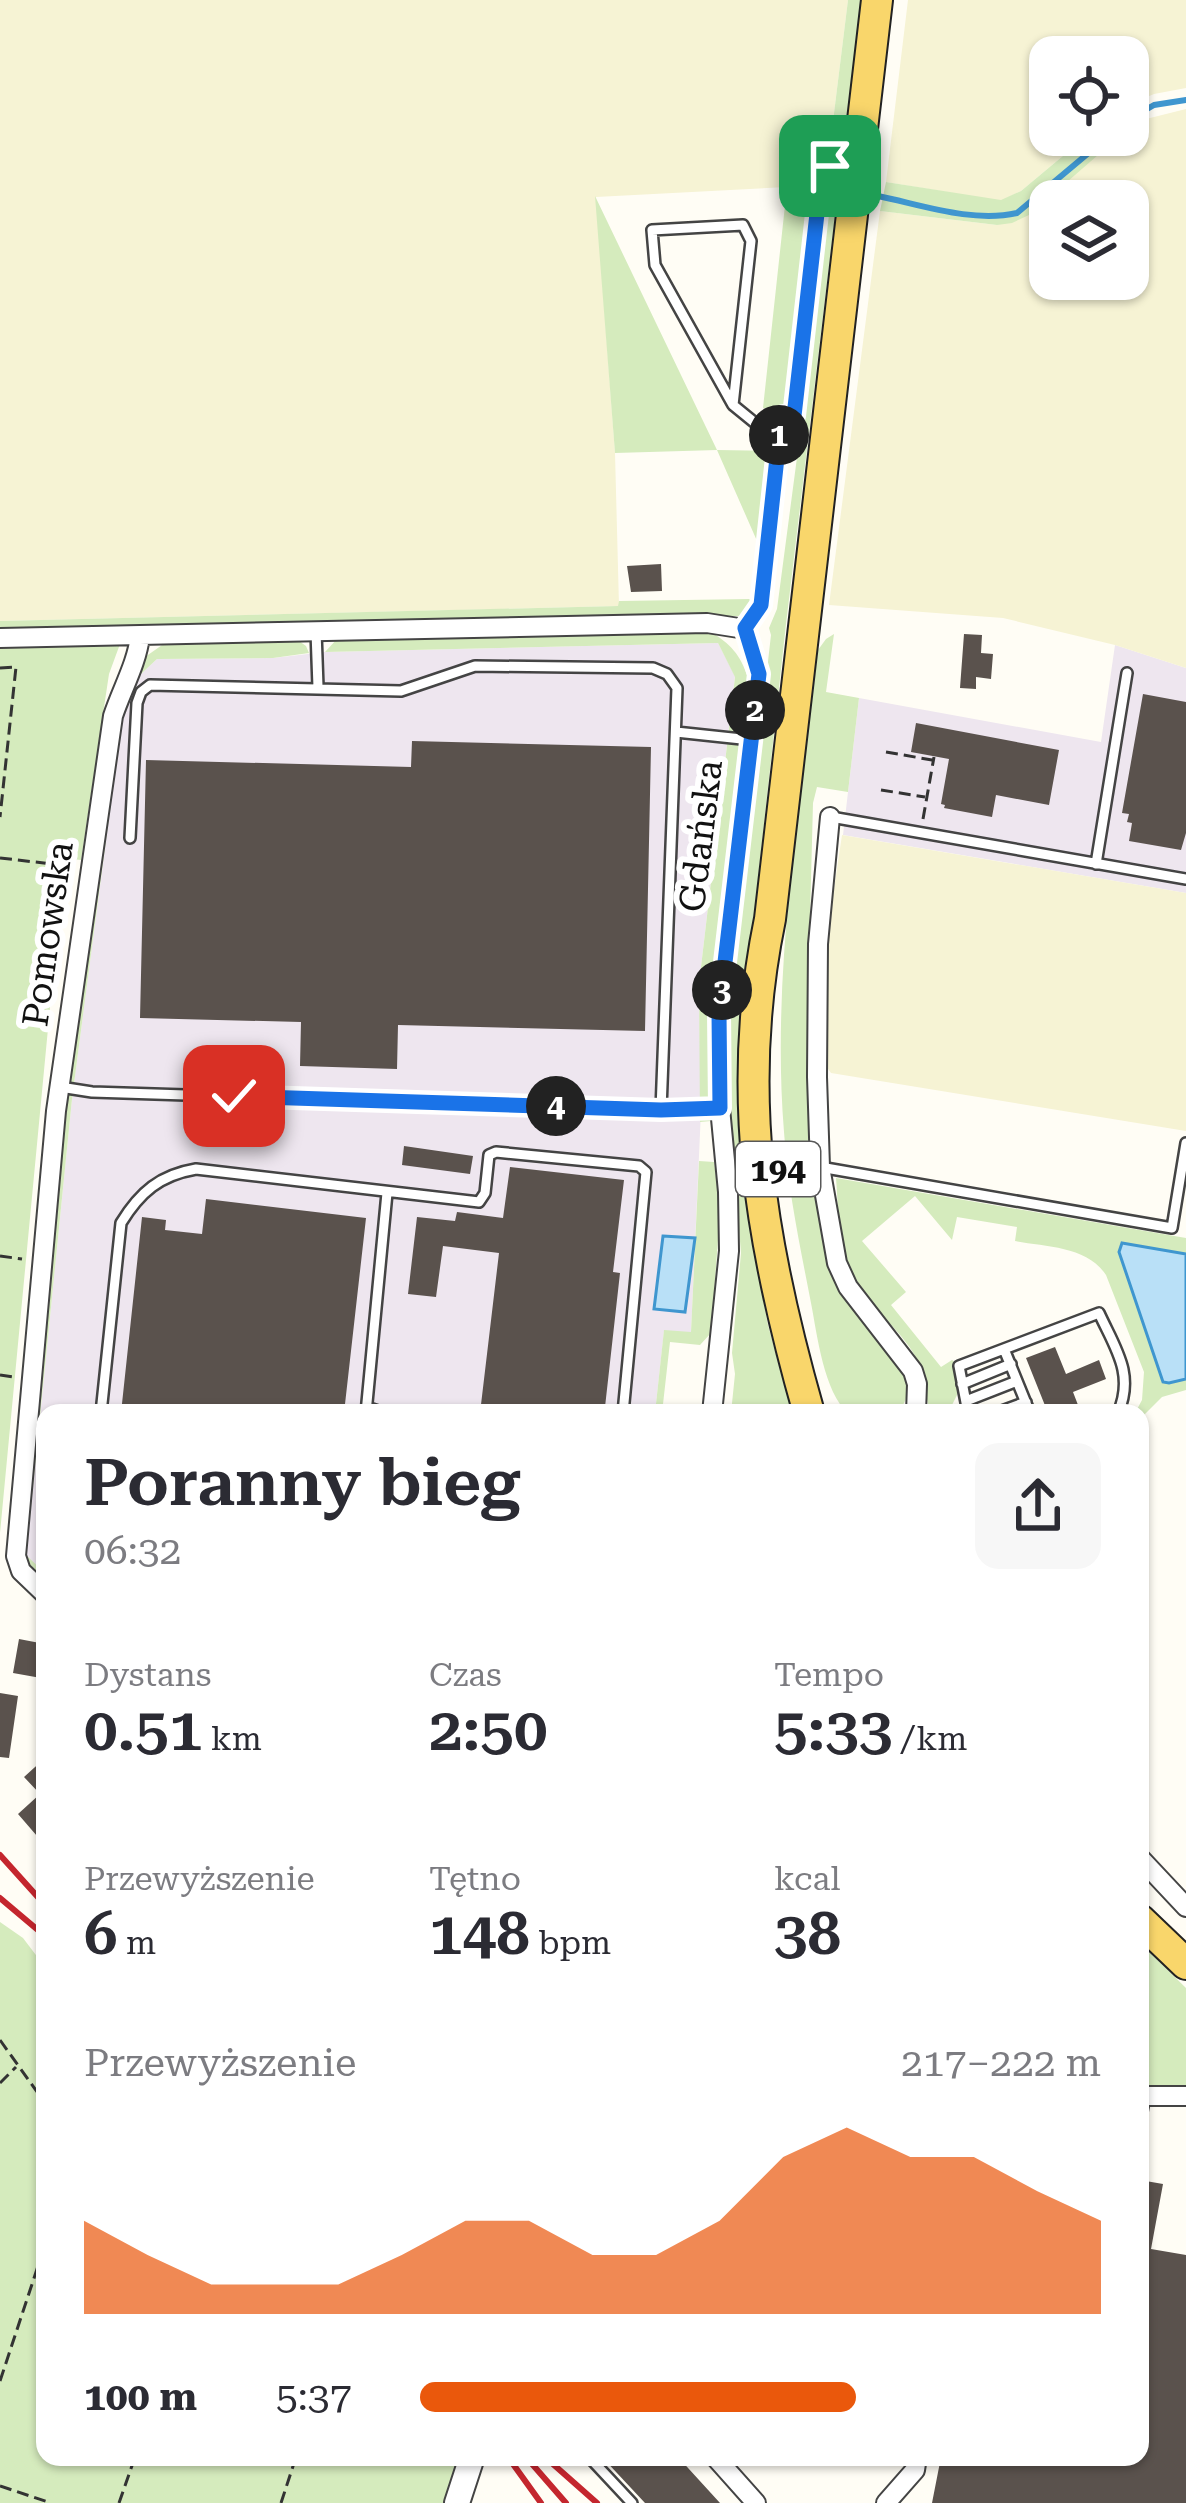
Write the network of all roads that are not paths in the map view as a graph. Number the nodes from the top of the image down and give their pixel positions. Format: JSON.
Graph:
{"nodes":[{"id":1,"x":877,"y":0,"type":"edge"},
{"id":2,"x":734,"y":405,"type":"junction"},
{"id":3,"x":783,"y":416,"type":"road end"},
{"id":4,"x":780,"y":430,"type":"junction"},
{"id":5,"x":745,"y":628,"type":"junction"},
{"id":6,"x":316,"y":632,"type":"junction"},
{"id":7,"x":140,"y":635,"type":"junction"},
{"id":8,"x":0,"y":638,"type":"edge"},
{"id":9,"x":1127,"y":673,"type":"dead end"},
{"id":10,"x":318,"y":687,"type":"junction"},
{"id":11,"x":676,"y":732,"type":"junction"},
{"id":12,"x":751,"y":740,"type":"junction"},
{"id":13,"x":830,"y":817,"type":"joint"},
{"id":14,"x":130,"y":838,"type":"dead end"},
{"id":15,"x":1096,"y":863,"type":"junction"},
{"id":16,"x":1186,"y":879,"type":"edge"},
{"id":17,"x":770,"y":919,"type":"junction"},
{"id":18,"x":60,"y":1087,"type":"junction"},
{"id":19,"x":720,"y":1108,"type":"junction"},
{"id":20,"x":661,"y":1110,"type":"junction"},
{"id":21,"x":1186,"y":1143,"type":"edge"},
{"id":22,"x":820,"y":1167,"type":"junction"},
{"id":23,"x":387,"y":1192,"type":"junction"},
{"id":24,"x":1004,"y":1349,"type":"junction"},
{"id":25,"x":1011,"y":1364,"type":"junction"},
{"id":26,"x":1017,"y":1381,"type":"junction"},
{"id":27,"x":962,"y":1384,"type":"junction"},
{"id":28,"x":102,"y":1404,"type":"edge"},
{"id":29,"x":367,"y":1404,"type":"edge"},
{"id":30,"x":623,"y":1404,"type":"edge"},
{"id":31,"x":713,"y":1404,"type":"edge"},
{"id":32,"x":806,"y":1404,"type":"edge"},
{"id":33,"x":828,"y":1404,"type":"edge"},
{"id":34,"x":916,"y":1404,"type":"edge"},
{"id":35,"x":966,"y":1404,"type":"edge"},
{"id":36,"x":973,"y":1404,"type":"edge"},
{"id":37,"x":1027,"y":1404,"type":"edge"},
{"id":38,"x":1121,"y":1404,"type":"edge"},
{"id":39,"x":36,"y":1585,"type":"edge"},
{"id":40,"x":1149,"y":1868,"type":"edge"},
{"id":41,"x":1186,"y":1907,"type":"edge"},
{"id":42,"x":1149,"y":1928,"type":"edge"},
{"id":43,"x":1186,"y":1964,"type":"edge"},
{"id":44,"x":1149,"y":2096,"type":"edge"},
{"id":45,"x":1186,"y":2096,"type":"edge"},
{"id":46,"x":469,"y":2466,"type":"edge"},
{"id":47,"x":597,"y":2466,"type":"edge"},
{"id":48,"x":723,"y":2466,"type":"edge"},
{"id":49,"x":916,"y":2466,"type":"edge"},
{"id":50,"x":457,"y":2503,"type":"edge"},
{"id":51,"x":632,"y":2503,"type":"edge"},
{"id":52,"x":756,"y":2503,"type":"edge"},
{"id":53,"x":886,"y":2503,"type":"edge"}],
"edges":[{"from":1,"to":17,"type":"main road","number":"194"},
{"from":2,"to":2,"type":"lane"},
{"from":2,"to":4,"type":"lane"},
{"from":3,"to":4,"type":"lane"},
{"from":4,"to":5,"type":"lane"},
{"from":5,"to":6,"type":"street"},
{"from":5,"to":12,"type":"street","name":"Gdańska"},
{"from":6,"to":7,"type":"street"},
{"from":6,"to":10,"type":"lane"},
{"from":7,"to":8,"type":"street"},
{"from":7,"to":18,"type":"street","name":"Pomowska"},
{"from":9,"to":15,"type":"lane"},
{"from":10,"to":11,"type":"lane"},
{"from":10,"to":14,"type":"lane"},
{"from":11,"to":12,"type":"lane"},
{"from":11,"to":20,"type":"lane"},
{"from":12,"to":19,"type":"street","name":"Gdańska"},
{"from":13,"to":15,"type":"lane"},
{"from":13,"to":22,"type":"street"},
{"from":15,"to":16,"type":"lane"},
{"from":17,"to":32,"type":"main road","number":"194"},
{"from":17,"to":33,"type":"main road","number":"194"},
{"from":18,"to":20,"type":"lane"},
{"from":18,"to":39,"type":"street","name":"Pomowska"},
{"from":19,"to":20,"type":"lane"},
{"from":19,"to":31,"type":"street","name":"Gdańska"},
{"from":21,"to":22,"type":"lane"},
{"from":22,"to":34,"type":"street"},
{"from":23,"to":28,"type":"lane"},
{"from":23,"to":29,"type":"lane"},
{"from":23,"to":30,"type":"lane"},
{"from":24,"to":25,"type":"lane"},
{"from":24,"to":27,"type":"lane"},
{"from":24,"to":38,"type":"lane"},
{"from":25,"to":26,"type":"lane"},
{"from":25,"to":27,"type":"lane"},
{"from":26,"to":36,"type":"lane"},
{"from":26,"to":37,"type":"lane"},
{"from":27,"to":35,"type":"lane"},
{"from":40,"to":41,"type":"street"},
{"from":42,"to":43,"type":"main road"},
{"from":44,"to":45,"type":"street"},
{"from":46,"to":50,"type":"street"},
{"from":47,"to":51,"type":"lane"},
{"from":48,"to":52,"type":"street"},
{"from":49,"to":53,"type":"street"}]}
